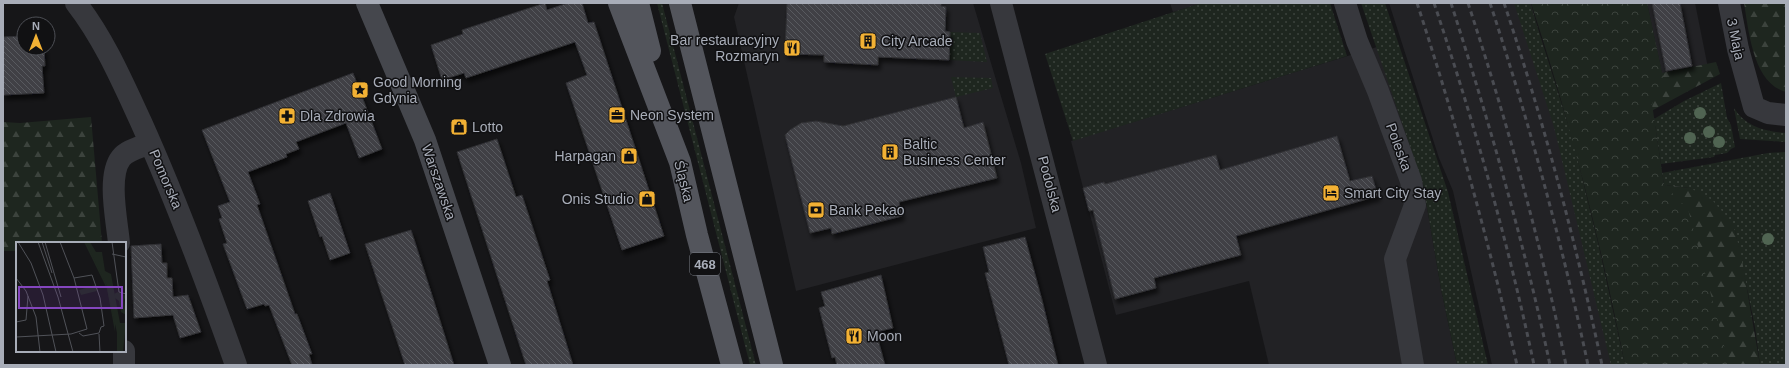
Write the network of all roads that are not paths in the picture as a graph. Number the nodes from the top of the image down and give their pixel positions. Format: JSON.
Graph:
{"nodes":[{"id":1,"x":76,"y":3,"type":"edge"},
{"id":2,"x":367,"y":3,"type":"edge"},
{"id":3,"x":619,"y":3,"type":"edge"},
{"id":4,"x":638,"y":3,"type":"edge"},
{"id":5,"x":680,"y":3,"type":"edge"},
{"id":6,"x":1001,"y":3,"type":"edge"},
{"id":7,"x":1345,"y":3,"type":"edge"},
{"id":8,"x":1729,"y":3,"type":"edge"},
{"id":9,"x":1786,"y":115,"type":"edge"},
{"id":10,"x":150,"y":143,"type":"junction"},
{"id":11,"x":680,"y":162,"type":"junction"},
{"id":12,"x":119,"y":242,"type":"edge"},
{"id":13,"x":124,"y":352,"type":"edge"},
{"id":14,"x":124,"y":365,"type":"edge"},
{"id":15,"x":236,"y":365,"type":"edge"},
{"id":16,"x":500,"y":365,"type":"edge"},
{"id":17,"x":732,"y":365,"type":"edge"},
{"id":18,"x":772,"y":365,"type":"edge"},
{"id":19,"x":1096,"y":365,"type":"edge"},
{"id":20,"x":1413,"y":365,"type":"edge"}],
"edges":[{"from":1,"to":10,"type":"street","name":"Pomorska"},
{"from":2,"to":16,"type":"street","name":"Warszawska"},
{"from":3,"to":11,"type":"main road","name":"Śląska","number":"468"},
{"from":4,"to":11,"type":"main road"},
{"from":5,"to":18,"type":"main road"},
{"from":6,"to":19,"type":"street","name":"Podolska"},
{"from":7,"to":20,"type":"street","name":"Poleska"},
{"from":8,"to":9,"type":"street","name":"3 Maja"},
{"from":10,"to":12,"type":"street"},
{"from":10,"to":15,"type":"street","name":"Pomorska"},
{"from":11,"to":17,"type":"main road","name":"Śląska","number":"468"},
{"from":13,"to":14,"type":"street"}]}
